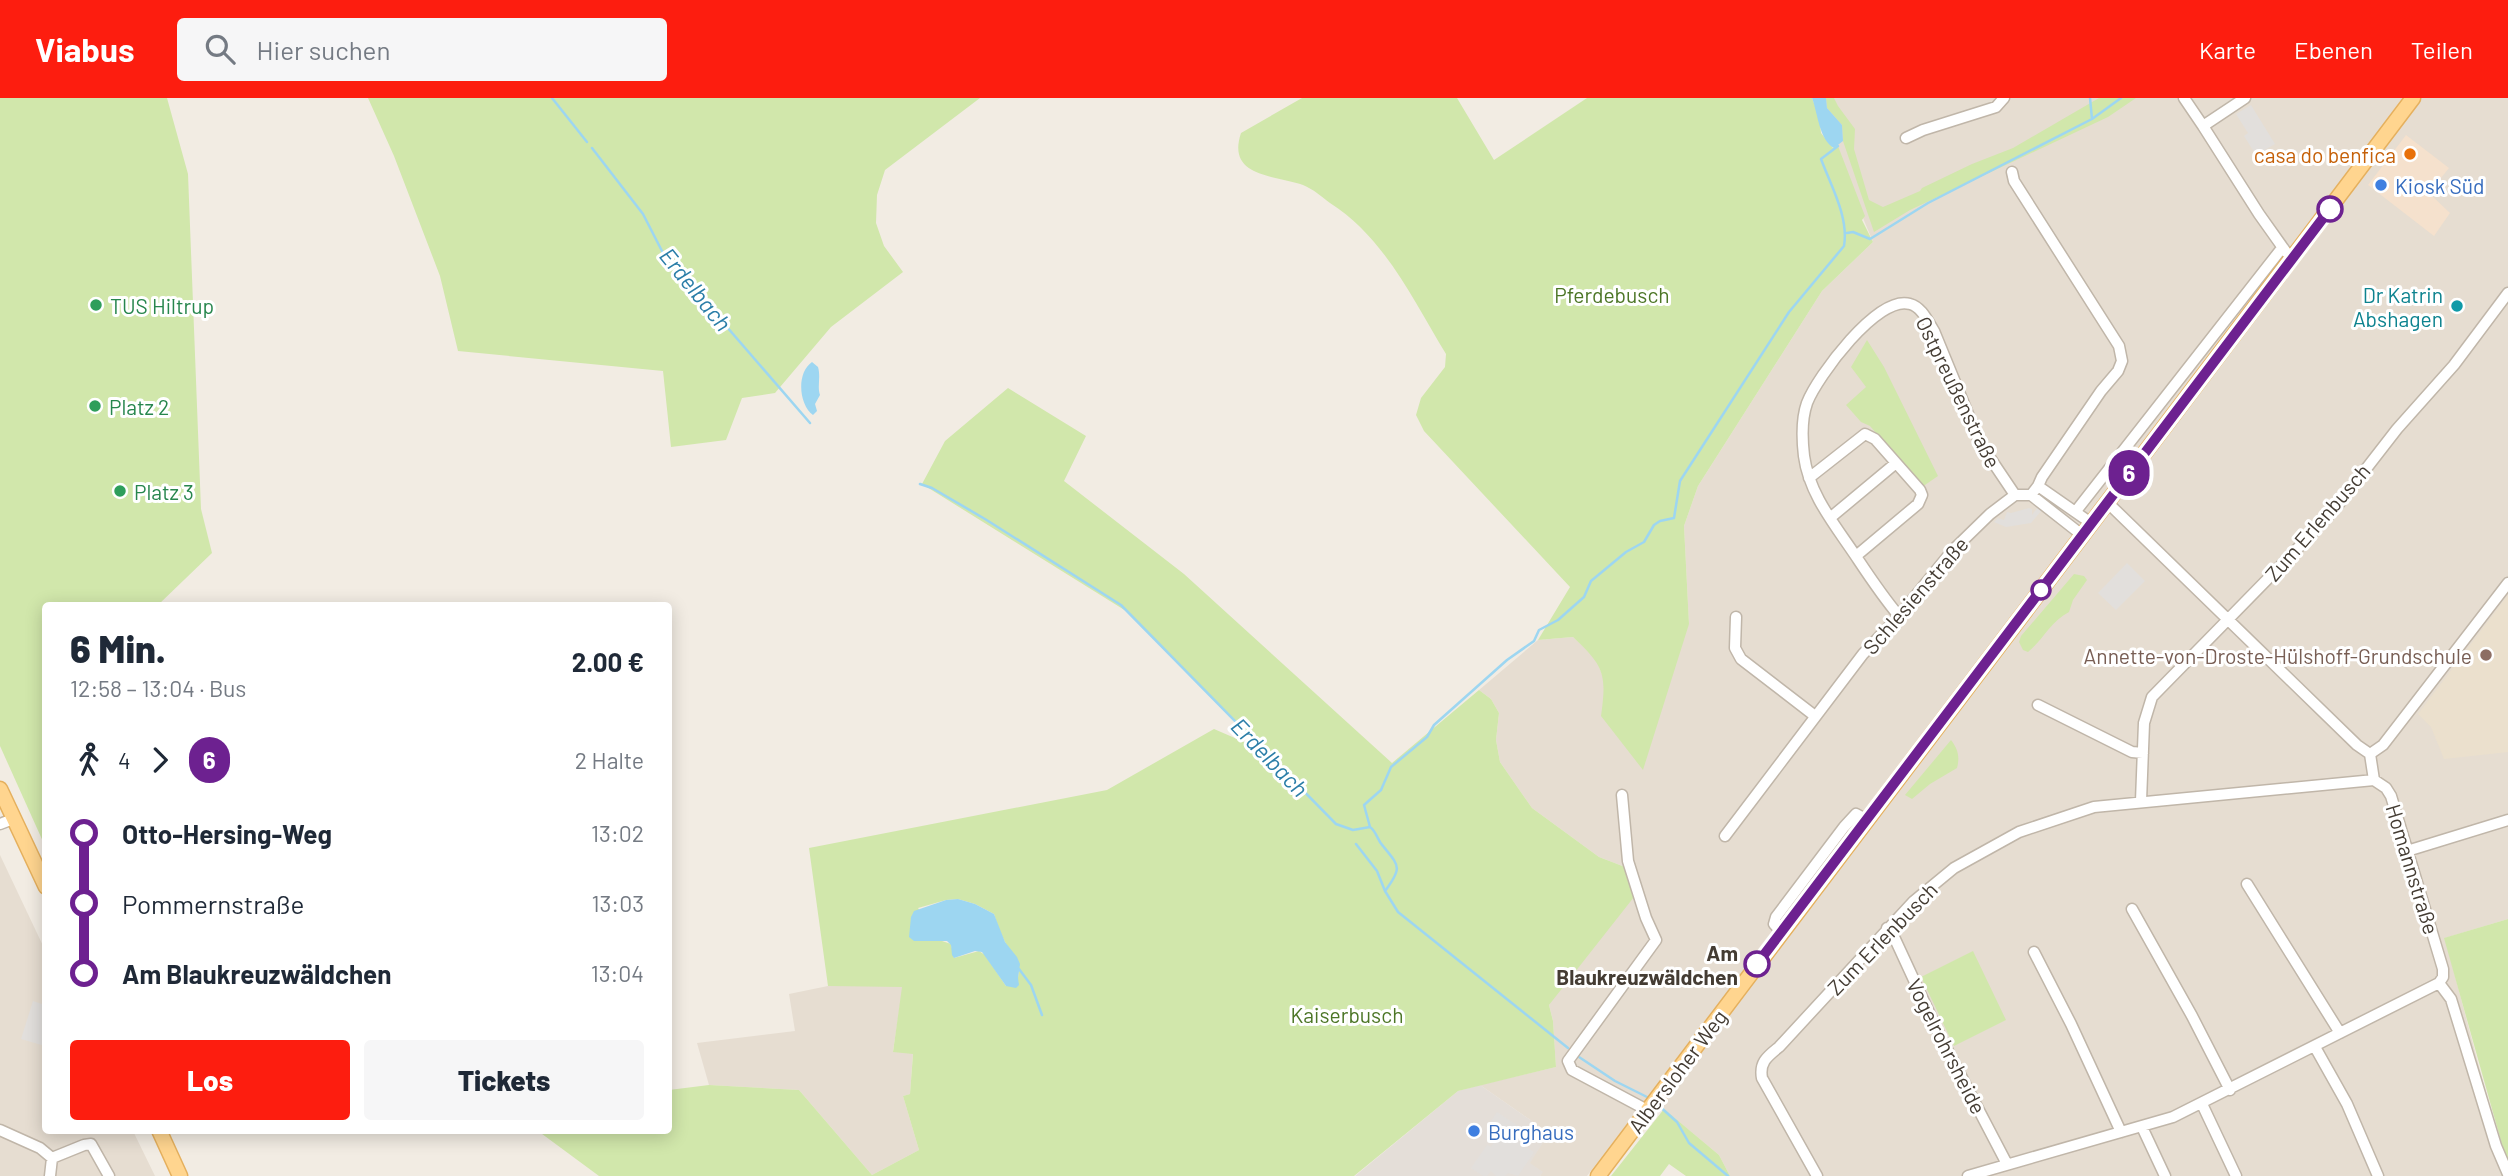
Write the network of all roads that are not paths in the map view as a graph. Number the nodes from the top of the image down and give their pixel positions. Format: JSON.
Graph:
{"nodes":[{"id":1,"x":2004,"y":98,"type":"edge"},
{"id":2,"x":2184,"y":98,"type":"edge"},
{"id":3,"x":2245,"y":98,"type":"edge"},
{"id":4,"x":2413,"y":98,"type":"edge"},
{"id":5,"x":2203,"y":127,"type":"junction"},
{"id":6,"x":1906,"y":138,"type":"dead end"},
{"id":7,"x":2012,"y":172,"type":"dead end"},
{"id":8,"x":2288,"y":253,"type":"junction"},
{"id":9,"x":2508,"y":293,"type":"edge"},
{"id":10,"x":1896,"y":463,"type":"junction"},
{"id":11,"x":1809,"y":478,"type":"junction"},
{"id":12,"x":2034,"y":490,"type":"junction"},
{"id":13,"x":2015,"y":495,"type":"junction"},
{"id":14,"x":2107,"y":502,"type":"junction"},
{"id":15,"x":2076,"y":511,"type":"junction"},
{"id":16,"x":1830,"y":518,"type":"junction"},
{"id":17,"x":2087,"y":529,"type":"junction"},
{"id":18,"x":1856,"y":556,"type":"junction"},
{"id":19,"x":2508,"y":583,"type":"edge"},
{"id":20,"x":1899,"y":616,"type":"junction"},
{"id":21,"x":1736,"y":617,"type":"dead end"},
{"id":22,"x":2228,"y":619,"type":"junction"},
{"id":23,"x":2038,"y":705,"type":"dead end"},
{"id":24,"x":1815,"y":716,"type":"junction"},
{"id":25,"x":2143,"y":753,"type":"junction"},
{"id":26,"x":2370,"y":754,"type":"junction"},
{"id":27,"x":2374,"y":780,"type":"junction"},
{"id":28,"x":0,"y":789,"type":"edge"},
{"id":29,"x":1622,"y":794,"type":"dead end"},
{"id":30,"x":2141,"y":801,"type":"junction"},
{"id":31,"x":2508,"y":820,"type":"edge"},
{"id":32,"x":7,"y":821,"type":"edge"},
{"id":33,"x":1725,"y":836,"type":"dead end"},
{"id":34,"x":2407,"y":851,"type":"junction"},
{"id":35,"x":42,"y":880,"type":"edge"},
{"id":36,"x":2247,"y":884,"type":"dead end"},
{"id":37,"x":2132,"y":909,"type":"dead end"},
{"id":38,"x":1887,"y":928,"type":"junction"},
{"id":39,"x":2034,"y":952,"type":"dead end"},
{"id":40,"x":2439,"y":983,"type":"junction"},
{"id":41,"x":2340,"y":1034,"type":"junction"},
{"id":42,"x":2315,"y":1046,"type":"junction"},
{"id":43,"x":2230,"y":1090,"type":"junction"},
{"id":44,"x":2202,"y":1104,"type":"junction"},
{"id":45,"x":1651,"y":1105,"type":"junction"},
{"id":46,"x":2142,"y":1127,"type":"junction"},
{"id":47,"x":0,"y":1130,"type":"edge"},
{"id":48,"x":2122,"y":1132,"type":"junction"},
{"id":49,"x":161,"y":1134,"type":"edge"},
{"id":50,"x":52,"y":1158,"type":"junction"},
{"id":51,"x":2007,"y":1164,"type":"junction"},
{"id":52,"x":2508,"y":1174,"type":"edge"},
{"id":53,"x":50,"y":1176,"type":"edge"},
{"id":54,"x":109,"y":1176,"type":"edge"},
{"id":55,"x":180,"y":1176,"type":"edge"},
{"id":56,"x":1598,"y":1176,"type":"edge"},
{"id":57,"x":1818,"y":1176,"type":"edge"},
{"id":58,"x":1968,"y":1176,"type":"edge"},
{"id":59,"x":2165,"y":1176,"type":"edge"},
{"id":60,"x":2236,"y":1176,"type":"edge"},
{"id":61,"x":2378,"y":1176,"type":"edge"}],
"edges":[{"from":1,"to":6,"type":"street"},
{"from":2,"to":5,"type":"street"},
{"from":3,"to":5,"type":"street"},
{"from":4,"to":8,"type":"main road","name":"Albersloher Weg"},
{"from":5,"to":8,"type":"street"},
{"from":7,"to":12,"type":"street"},
{"from":8,"to":14,"type":"main road","name":"Albersloher Weg"},
{"from":8,"to":15,"type":"street","name":"Albersloher Weg"},
{"from":9,"to":22,"type":"street","name":"Zum Erlenbusch"},
{"from":10,"to":11,"type":"street"},
{"from":10,"to":16,"type":"street"},
{"from":10,"to":18,"type":"street"},
{"from":11,"to":13,"type":"street","name":"Ostpreußenstraße"},
{"from":11,"to":16,"type":"street","name":"Ostpreußenstraße"},
{"from":12,"to":13,"type":"street"},
{"from":12,"to":15,"type":"street"},
{"from":12,"to":17,"type":"street"},
{"from":13,"to":20,"type":"street","name":"Schlesienstraße"},
{"from":14,"to":17,"type":"main road","name":"Albersloher Weg"},
{"from":14,"to":22,"type":"street"},
{"from":15,"to":17,"type":"street"},
{"from":16,"to":18,"type":"street","name":"Ostpreußenstraße"},
{"from":17,"to":45,"type":"main road","name":"Albersloher Weg"},
{"from":18,"to":20,"type":"street","name":"Ostpreußenstraße"},
{"from":19,"to":26,"type":"street"},
{"from":20,"to":24,"type":"street","name":"Schlesienstraße"},
{"from":21,"to":24,"type":"street"},
{"from":22,"to":25,"type":"street","name":"Zum Erlenbusch"},
{"from":22,"to":26,"type":"street"},
{"from":23,"to":25,"type":"street"},
{"from":24,"to":33,"type":"street","name":"Schlesienstraße"},
{"from":25,"to":30,"type":"street","name":"Zum Erlenbusch"},
{"from":26,"to":27,"type":"street","name":"Homannstraße"},
{"from":27,"to":30,"type":"street","name":"Zum Erlenbusch"},
{"from":27,"to":34,"type":"street","name":"Homannstraße"},
{"from":28,"to":32,"type":"main road"},
{"from":29,"to":45,"type":"street"},
{"from":30,"to":38,"type":"street","name":"Zum Erlenbusch"},
{"from":31,"to":34,"type":"street"},
{"from":32,"to":35,"type":"main road"},
{"from":34,"to":40,"type":"street","name":"Homannstraße"},
{"from":36,"to":41,"type":"street"},
{"from":37,"to":43,"type":"street"},
{"from":38,"to":51,"type":"street","name":"Vogelrohrsheide"},
{"from":38,"to":57,"type":"street","name":"Zum Erlenbusch"},
{"from":39,"to":48,"type":"street"},
{"from":40,"to":41,"type":"street"},
{"from":40,"to":52,"type":"street","name":"Homannstraße"},
{"from":41,"to":42,"type":"street"},
{"from":42,"to":43,"type":"street"},
{"from":42,"to":61,"type":"street"},
{"from":43,"to":44,"type":"street"},
{"from":44,"to":46,"type":"street"},
{"from":44,"to":60,"type":"street"},
{"from":45,"to":56,"type":"main road","name":"Albersloher Weg"},
{"from":46,"to":48,"type":"street"},
{"from":46,"to":59,"type":"street"},
{"from":47,"to":50,"type":"street"},
{"from":48,"to":51,"type":"street"},
{"from":49,"to":55,"type":"main road"},
{"from":50,"to":53,"type":"street"},
{"from":50,"to":54,"type":"street"},
{"from":51,"to":58,"type":"street"}]}
